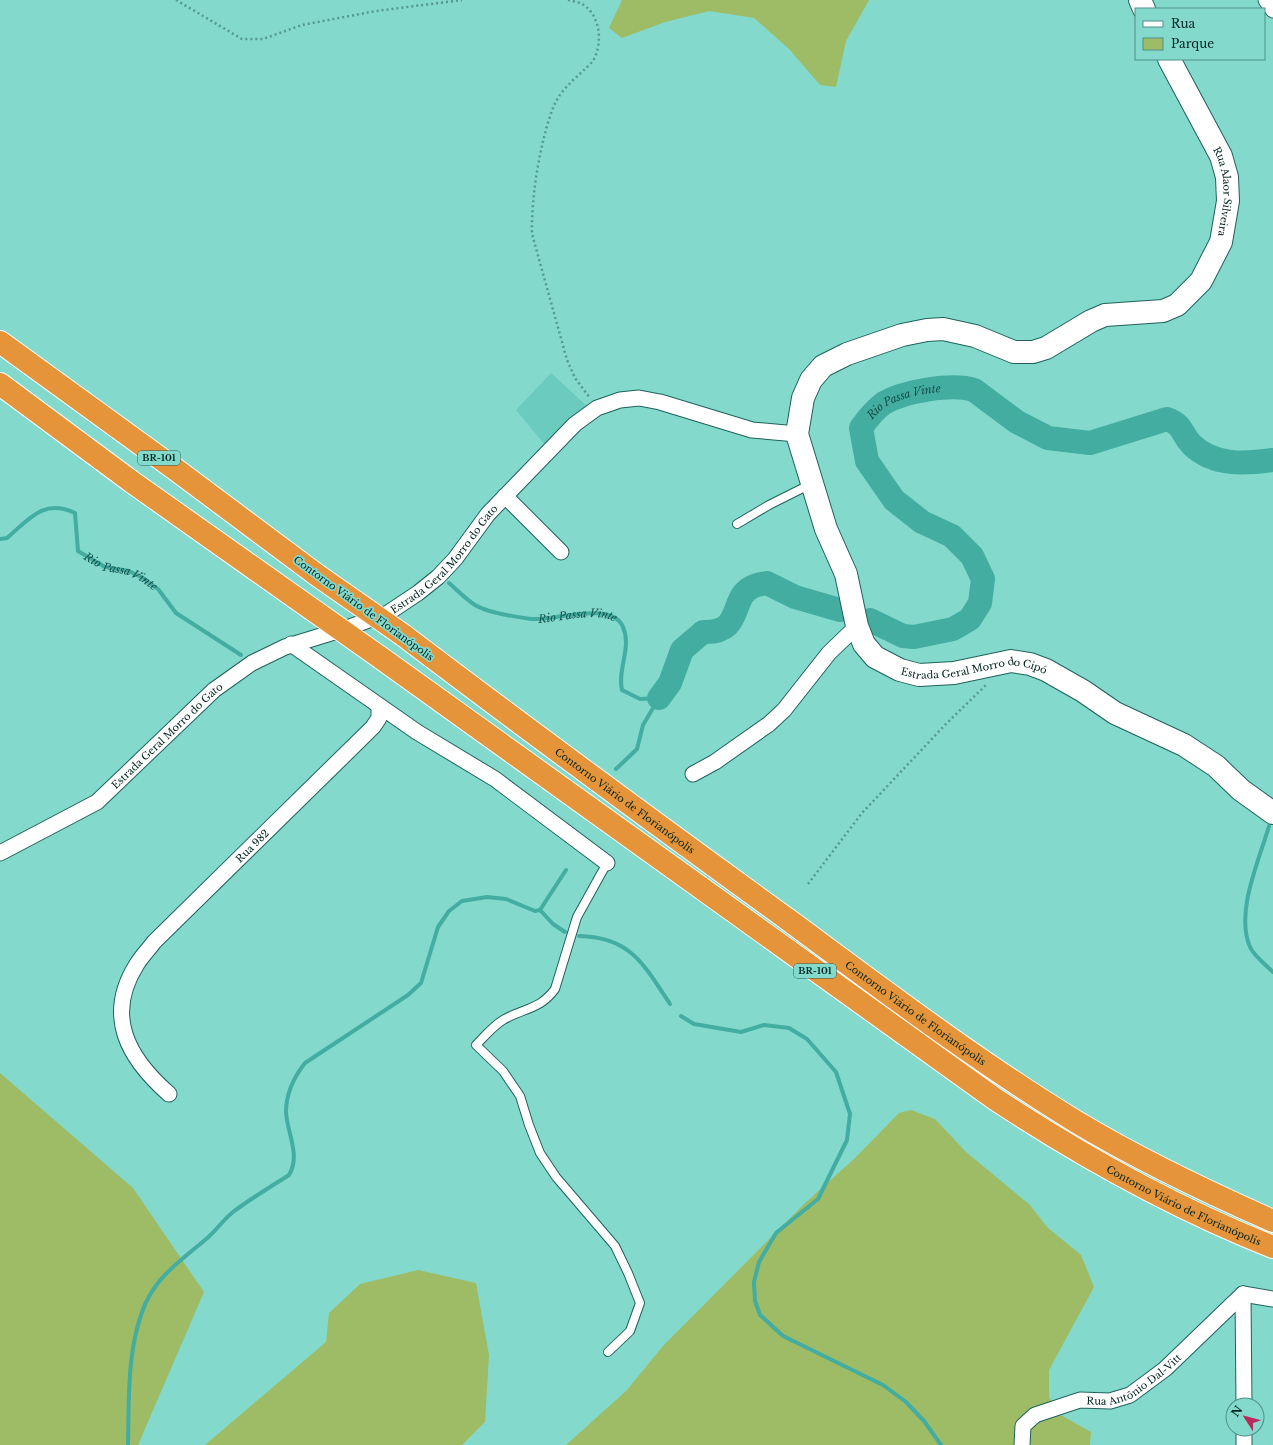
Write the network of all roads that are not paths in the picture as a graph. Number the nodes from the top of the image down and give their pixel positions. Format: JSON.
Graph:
{"nodes":[{"id":1,"x":1266,"y":0,"type":"edge"},
{"id":2,"x":1273,"y":10,"type":"edge"},
{"id":3,"x":1170,"y":60,"type":"edge"},
{"id":4,"x":0,"y":342,"type":"edge"},
{"id":5,"x":0,"y":384,"type":"edge"},
{"id":6,"x":797,"y":434,"type":"junction"},
{"id":7,"x":811,"y":484,"type":"junction"},
{"id":8,"x":505,"y":496,"type":"junction"},
{"id":9,"x":737,"y":524,"type":"dead end"},
{"id":10,"x":561,"y":552,"type":"dead end"},
{"id":11,"x":857,"y":626,"type":"junction"},
{"id":12,"x":291,"y":644,"type":"junction"},
{"id":13,"x":379,"y":707,"type":"junction"},
{"id":14,"x":693,"y":774,"type":"dead end"},
{"id":15,"x":1273,"y":813,"type":"edge"},
{"id":16,"x":3,"y":855,"type":"edge"},
{"id":17,"x":607,"y":863,"type":"joint"},
{"id":18,"x":169,"y":1094,"type":"dead end"},
{"id":19,"x":1273,"y":1221,"type":"edge"},
{"id":20,"x":1273,"y":1247,"type":"edge"},
{"id":21,"x":1243,"y":1294,"type":"junction"},
{"id":22,"x":1273,"y":1299,"type":"edge"},
{"id":23,"x":608,"y":1352,"type":"dead end"},
{"id":24,"x":1244,"y":1397,"type":"edge"},
{"id":25,"x":1022,"y":1445,"type":"edge"}],
"edges":[{"from":1,"to":2,"type":"street"},
{"from":3,"to":6,"type":"street","name":"Rua Alaor Silveira"},
{"from":4,"to":19,"type":"highway","name":"Contorno Viário de Florianópolis","number":"BR-101","bridge":true},
{"from":5,"to":20,"type":"highway","name":"Contorno Viário de Florianópolis","number":"BR-101","bridge":true},
{"from":6,"to":7,"type":"street","name":"Estrada Geral Morro do Cipó"},
{"from":6,"to":8,"type":"street","name":"Estrada Geral Morro do Gato"},
{"from":7,"to":9,"type":"lane"},
{"from":7,"to":11,"type":"street","name":"Estrada Geral Morro do Cipó"},
{"from":8,"to":10,"type":"street"},
{"from":8,"to":12,"type":"street","name":"Estrada Geral Morro do Gato"},
{"from":11,"to":14,"type":"street"},
{"from":11,"to":15,"type":"street","name":"Estrada Geral Morro do Cipó"},
{"from":12,"to":13,"type":"street"},
{"from":12,"to":16,"type":"street","name":"Estrada Geral Morro do Gato"},
{"from":13,"to":17,"type":"street"},
{"from":13,"to":18,"type":"street","name":"Rua 982"},
{"from":17,"to":23,"type":"lane"},
{"from":21,"to":22,"type":"street"},
{"from":21,"to":24,"type":"street"},
{"from":21,"to":25,"type":"street","name":"Rua Antônio Dal-Vitt"}]}
